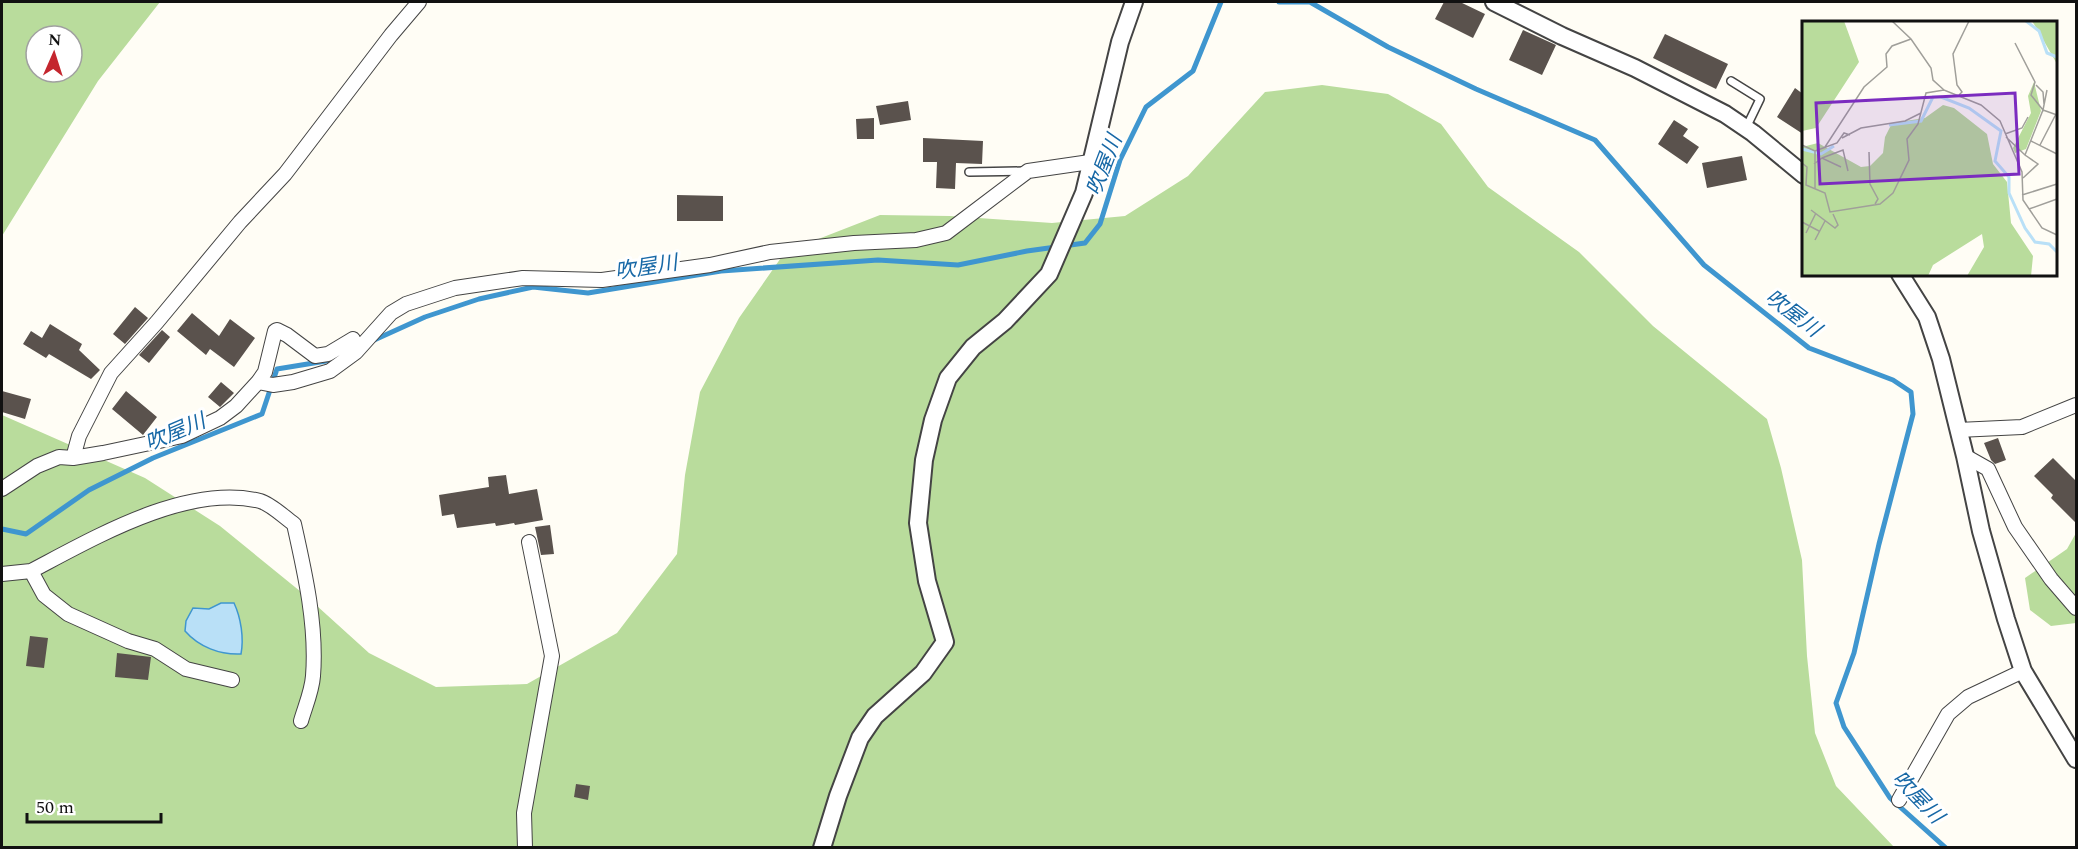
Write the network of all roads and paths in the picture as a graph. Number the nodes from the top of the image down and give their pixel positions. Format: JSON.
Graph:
{"nodes":[{"id":1,"x":419,"y":2,"type":"edge"},
{"id":2,"x":1134,"y":2,"type":"edge"},
{"id":3,"x":1494,"y":2,"type":"edge"},
{"id":4,"x":1731,"y":81,"type":"dead end"},
{"id":5,"x":1746,"y":128,"type":"junction"},
{"id":6,"x":1090,"y":162,"type":"junction"},
{"id":7,"x":969,"y":171,"type":"dead end"},
{"id":8,"x":1028,"y":171,"type":"junction"},
{"id":9,"x":1802,"y":174,"type":"edge"},
{"id":10,"x":1900,"y":276,"type":"edge"},
{"id":11,"x":353,"y":339,"type":"dead end"},
{"id":12,"x":258,"y":382,"type":"junction"},
{"id":13,"x":2076,"y":405,"type":"edge"},
{"id":14,"x":1958,"y":430,"type":"junction"},
{"id":15,"x":1965,"y":456,"type":"junction"},
{"id":16,"x":74,"y":458,"type":"junction"},
{"id":17,"x":2,"y":489,"type":"edge"},
{"id":18,"x":529,"y":543,"type":"dead end"},
{"id":19,"x":31,"y":571,"type":"junction"},
{"id":20,"x":2,"y":574,"type":"edge"},
{"id":21,"x":2076,"y":608,"type":"edge"},
{"id":22,"x":2023,"y":671,"type":"junction"},
{"id":23,"x":232,"y":680,"type":"dead end"},
{"id":24,"x":301,"y":721,"type":"dead end"},
{"id":25,"x":2076,"y":759,"type":"edge"},
{"id":26,"x":1899,"y":800,"type":"dead end"},
{"id":27,"x":525,"y":848,"type":"edge"},
{"id":28,"x":822,"y":848,"type":"edge"}],
"edges":[{"from":1,"to":16,"type":"street"},
{"from":2,"to":6,"type":"street"},
{"from":3,"to":5,"type":"street"},
{"from":4,"to":5,"type":"lane"},
{"from":5,"to":9,"type":"street"},
{"from":6,"to":8,"type":"street"},
{"from":6,"to":28,"type":"street"},
{"from":7,"to":8,"type":"lane"},
{"from":8,"to":12,"type":"street"},
{"from":10,"to":14,"type":"street"},
{"from":11,"to":12,"type":"street"},
{"from":12,"to":16,"type":"street"},
{"from":13,"to":14,"type":"street"},
{"from":14,"to":15,"type":"street"},
{"from":15,"to":21,"type":"street"},
{"from":15,"to":22,"type":"street"},
{"from":16,"to":17,"type":"street"},
{"from":18,"to":27,"type":"street"},
{"from":19,"to":20,"type":"street"},
{"from":19,"to":23,"type":"street"},
{"from":19,"to":24,"type":"street"},
{"from":22,"to":25,"type":"street"},
{"from":22,"to":26,"type":"street"}]}
